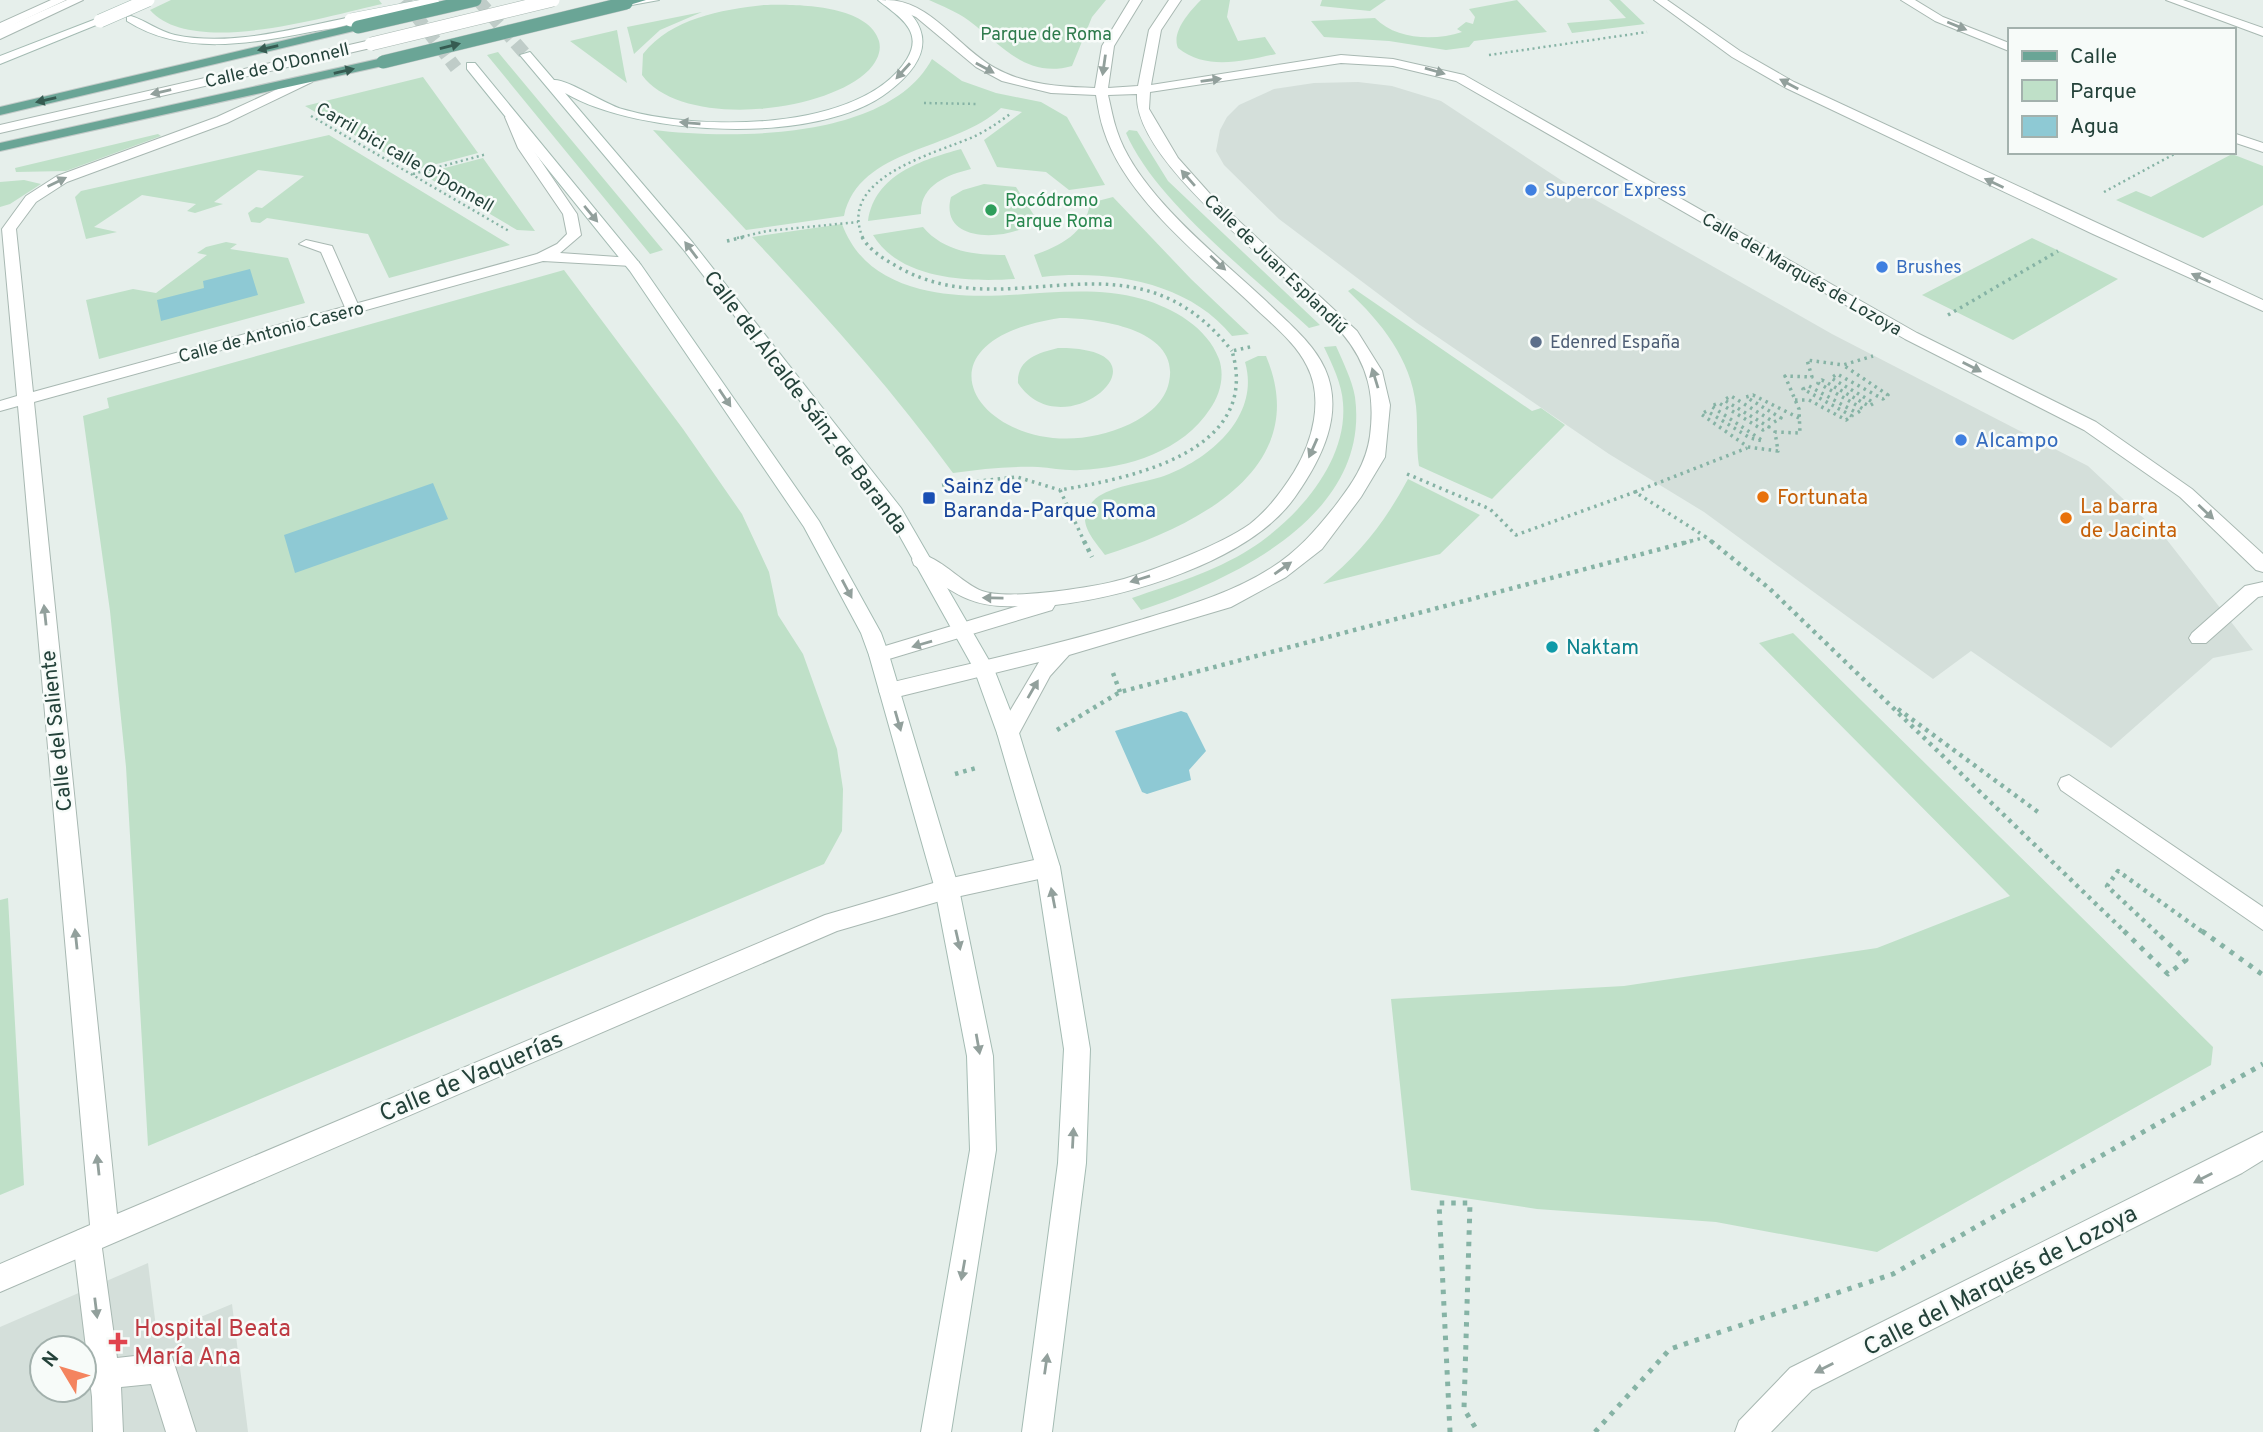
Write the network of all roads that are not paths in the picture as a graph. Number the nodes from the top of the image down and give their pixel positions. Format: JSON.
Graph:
{"nodes":[{"id":1,"x":60,"y":0,"type":"edge"},
{"id":2,"x":77,"y":0,"type":"edge"},
{"id":3,"x":148,"y":0,"type":"edge"},
{"id":4,"x":452,"y":0,"type":"edge"},
{"id":5,"x":475,"y":0,"type":"edge"},
{"id":6,"x":553,"y":0,"type":"edge"},
{"id":7,"x":640,"y":0,"type":"edge"},
{"id":8,"x":653,"y":0,"type":"edge"},
{"id":9,"x":1136,"y":0,"type":"edge"},
{"id":10,"x":1175,"y":0,"type":"edge"},
{"id":11,"x":1660,"y":0,"type":"edge"},
{"id":12,"x":1908,"y":0,"type":"edge"},
{"id":13,"x":2172,"y":0,"type":"edge"},
{"id":14,"x":887,"y":1,"type":"edge"},
{"id":15,"x":625,"y":3,"type":"junction"},
{"id":16,"x":131,"y":19,"type":"dead end"},
{"id":17,"x":355,"y":24,"type":"junction"},
{"id":18,"x":0,"y":27,"type":"edge"},
{"id":19,"x":2263,"y":32,"type":"edge"},
{"id":20,"x":0,"y":35,"type":"edge"},
{"id":21,"x":2008,"y":47,"type":"edge"},
{"id":22,"x":0,"y":60,"type":"edge"},
{"id":23,"x":464,"y":67,"type":"tunnel mouth"},
{"id":24,"x":308,"y":79,"type":"junction"},
{"id":25,"x":1143,"y":87,"type":"junction"},
{"id":26,"x":1100,"y":90,"type":"junction"},
{"id":27,"x":506,"y":110,"type":"junction"},
{"id":28,"x":0,"y":111,"type":"edge"},
{"id":29,"x":86,"y":127,"type":"junction"},
{"id":30,"x":0,"y":129,"type":"edge"},
{"id":31,"x":2235,"y":138,"type":"edge"},
{"id":32,"x":0,"y":147,"type":"edge"},
{"id":33,"x":2263,"y":148,"type":"edge"},
{"id":34,"x":0,"y":157,"type":"edge"},
{"id":35,"x":4,"y":226,"type":"edge"},
{"id":36,"x":306,"y":244,"type":"dead end"},
{"id":37,"x":542,"y":257,"type":"junction"},
{"id":38,"x":632,"y":262,"type":"junction"},
{"id":39,"x":2263,"y":306,"type":"edge"},
{"id":40,"x":352,"y":309,"type":"junction"},
{"id":41,"x":24,"y":399,"type":"junction"},
{"id":42,"x":0,"y":406,"type":"edge"},
{"id":43,"x":921,"y":560,"type":"junction"},
{"id":44,"x":2263,"y":565,"type":"edge"},
{"id":45,"x":2263,"y":589,"type":"edge"},
{"id":46,"x":1061,"y":600,"type":"junction"},
{"id":47,"x":964,"y":632,"type":"junction"},
{"id":48,"x":2199,"y":638,"type":"dead end"},
{"id":49,"x":1062,"y":649,"type":"junction"},
{"id":50,"x":879,"y":656,"type":"junction"},
{"id":51,"x":984,"y":669,"type":"junction"},
{"id":52,"x":889,"y":691,"type":"junction"},
{"id":53,"x":1008,"y":733,"type":"junction"},
{"id":54,"x":2069,"y":784,"type":"dead end"},
{"id":55,"x":1048,"y":867,"type":"junction"},
{"id":56,"x":947,"y":889,"type":"junction"},
{"id":57,"x":2263,"y":920,"type":"edge"},
{"id":58,"x":2263,"y":1146,"type":"edge"},
{"id":59,"x":96,"y":1237,"type":"junction"},
{"id":60,"x":0,"y":1278,"type":"edge"},
{"id":61,"x":104,"y":1374,"type":"junction"},
{"id":62,"x":108,"y":1432,"type":"edge"},
{"id":63,"x":180,"y":1432,"type":"edge"},
{"id":64,"x":936,"y":1432,"type":"edge"},
{"id":65,"x":1037,"y":1432,"type":"edge"},
{"id":66,"x":1750,"y":1432,"type":"edge"}],
"edges":[{"from":1,"to":18,"type":"street"},
{"from":2,"to":20,"type":"street"},
{"from":3,"to":22,"type":"street","bridge":true},
{"from":4,"to":17,"type":"street","bridge":true},
{"from":5,"to":17,"type":"main road","name":"Calle de O'Donnell","bridge":true},
{"from":6,"to":30,"type":"street","name":"Calle de O'Donnell","one_way":true,"bridge":true},
{"from":7,"to":15,"type":"main road","name":"Calle de O'Donnell"},
{"from":8,"to":15,"type":"street"},
{"from":9,"to":26,"type":"street","name":"Calle de Juan Esplandiú","one_way":true},
{"from":10,"to":25,"type":"street","name":"Calle de Juan Esplandiú"},
{"from":39,"to":11,"type":"street","one_way":true},
{"from":12,"to":21,"type":"street","one_way":true},
{"from":13,"to":19,"type":"street"},
{"from":14,"to":26,"type":"street","name":"Calle del Marqués de Lozoya","one_way":true},
{"from":14,"to":43,"type":"street","name":"Calle del Alcalde Sáinz de Baranda"},
{"from":24,"to":15,"type":"main road","name":"Calle de O'Donnell","one_way":true,"bridge":true},
{"from":16,"to":17,"type":"street"},
{"from":17,"to":28,"type":"main road","name":"Calle de O'Donnell","one_way":true},
{"from":23,"to":27,"type":"street"},
{"from":24,"to":29,"type":"main road","name":"Calle de O'Donnell"},
{"from":35,"to":24,"type":"street","name":"Calle de O'Donnell","one_way":true},
{"from":25,"to":26,"type":"street","name":"Calle del Marqués de Lozoya"},
{"from":25,"to":44,"type":"street","name":"Calle del Marqués de Lozoya","one_way":true},
{"from":49,"to":25,"type":"street","name":"Calle de Juan Esplandiú","one_way":true},
{"from":26,"to":46,"type":"street","name":"Calle de Juan Esplandiú","one_way":true},
{"from":27,"to":37,"type":"street","name":"Calle de Antonio Casero"},
{"from":27,"to":38,"type":"street","one_way":true},
{"from":29,"to":32,"type":"main road","name":"Calle de O'Donnell"},
{"from":29,"to":34,"type":"main road","name":"Calle de O'Donnell"},
{"from":31,"to":33,"type":"street"},
{"from":35,"to":41,"type":"street","name":"Calle del Saliente"},
{"from":36,"to":40,"type":"street"},
{"from":37,"to":38,"type":"street","name":"Calle de Antonio Casero"},
{"from":37,"to":40,"type":"street","name":"Calle de Antonio Casero"},
{"from":38,"to":50,"type":"street","one_way":true},
{"from":40,"to":41,"type":"street","name":"Calle de Antonio Casero"},
{"from":41,"to":42,"type":"street","name":"Calle de Antonio Casero"},
{"from":59,"to":41,"type":"street","name":"Calle del Saliente","one_way":true},
{"from":46,"to":43,"type":"street","name":"Calle de Juan Esplandiú","one_way":true},
{"from":43,"to":47,"type":"street","name":"Calle del Alcalde Sáinz de Baranda"},
{"from":45,"to":48,"type":"street"},
{"from":46,"to":47,"type":"street","name":"Calle de Juan Esplandiú"},
{"from":47,"to":50,"type":"street","name":"Calle de Juan Esplandiú","one_way":true},
{"from":47,"to":51,"type":"street","name":"Calle del Alcalde Sáinz de Baranda"},
{"from":49,"to":51,"type":"street","name":"Calle de Juan Esplandiú"},
{"from":53,"to":49,"type":"street","one_way":true},
{"from":50,"to":52,"type":"street"},
{"from":51,"to":52,"type":"street","name":"Calle de Juan Esplandiú"},
{"from":51,"to":53,"type":"street","name":"Calle del Alcalde Sáinz de Baranda"},
{"from":52,"to":56,"type":"street","one_way":true},
{"from":53,"to":55,"type":"street","name":"Calle del Alcalde Sáinz de Baranda"},
{"from":54,"to":57,"type":"street"},
{"from":55,"to":56,"type":"street"},
{"from":65,"to":55,"type":"street","name":"Calle del Alcalde Sáinz de Baranda","one_way":true},
{"from":56,"to":59,"type":"street","name":"Calle de Vaquerías"},
{"from":56,"to":64,"type":"street","one_way":true},
{"from":58,"to":66,"type":"street","name":"Calle del Marqués de Lozoya","one_way":true},
{"from":59,"to":60,"type":"street","name":"Calle de Vaquerías"},
{"from":59,"to":61,"type":"street","name":"Calle del Saliente","one_way":true},
{"from":61,"to":62,"type":"street","name":"Calle del Saliente"},
{"from":61,"to":63,"type":"street"}]}
